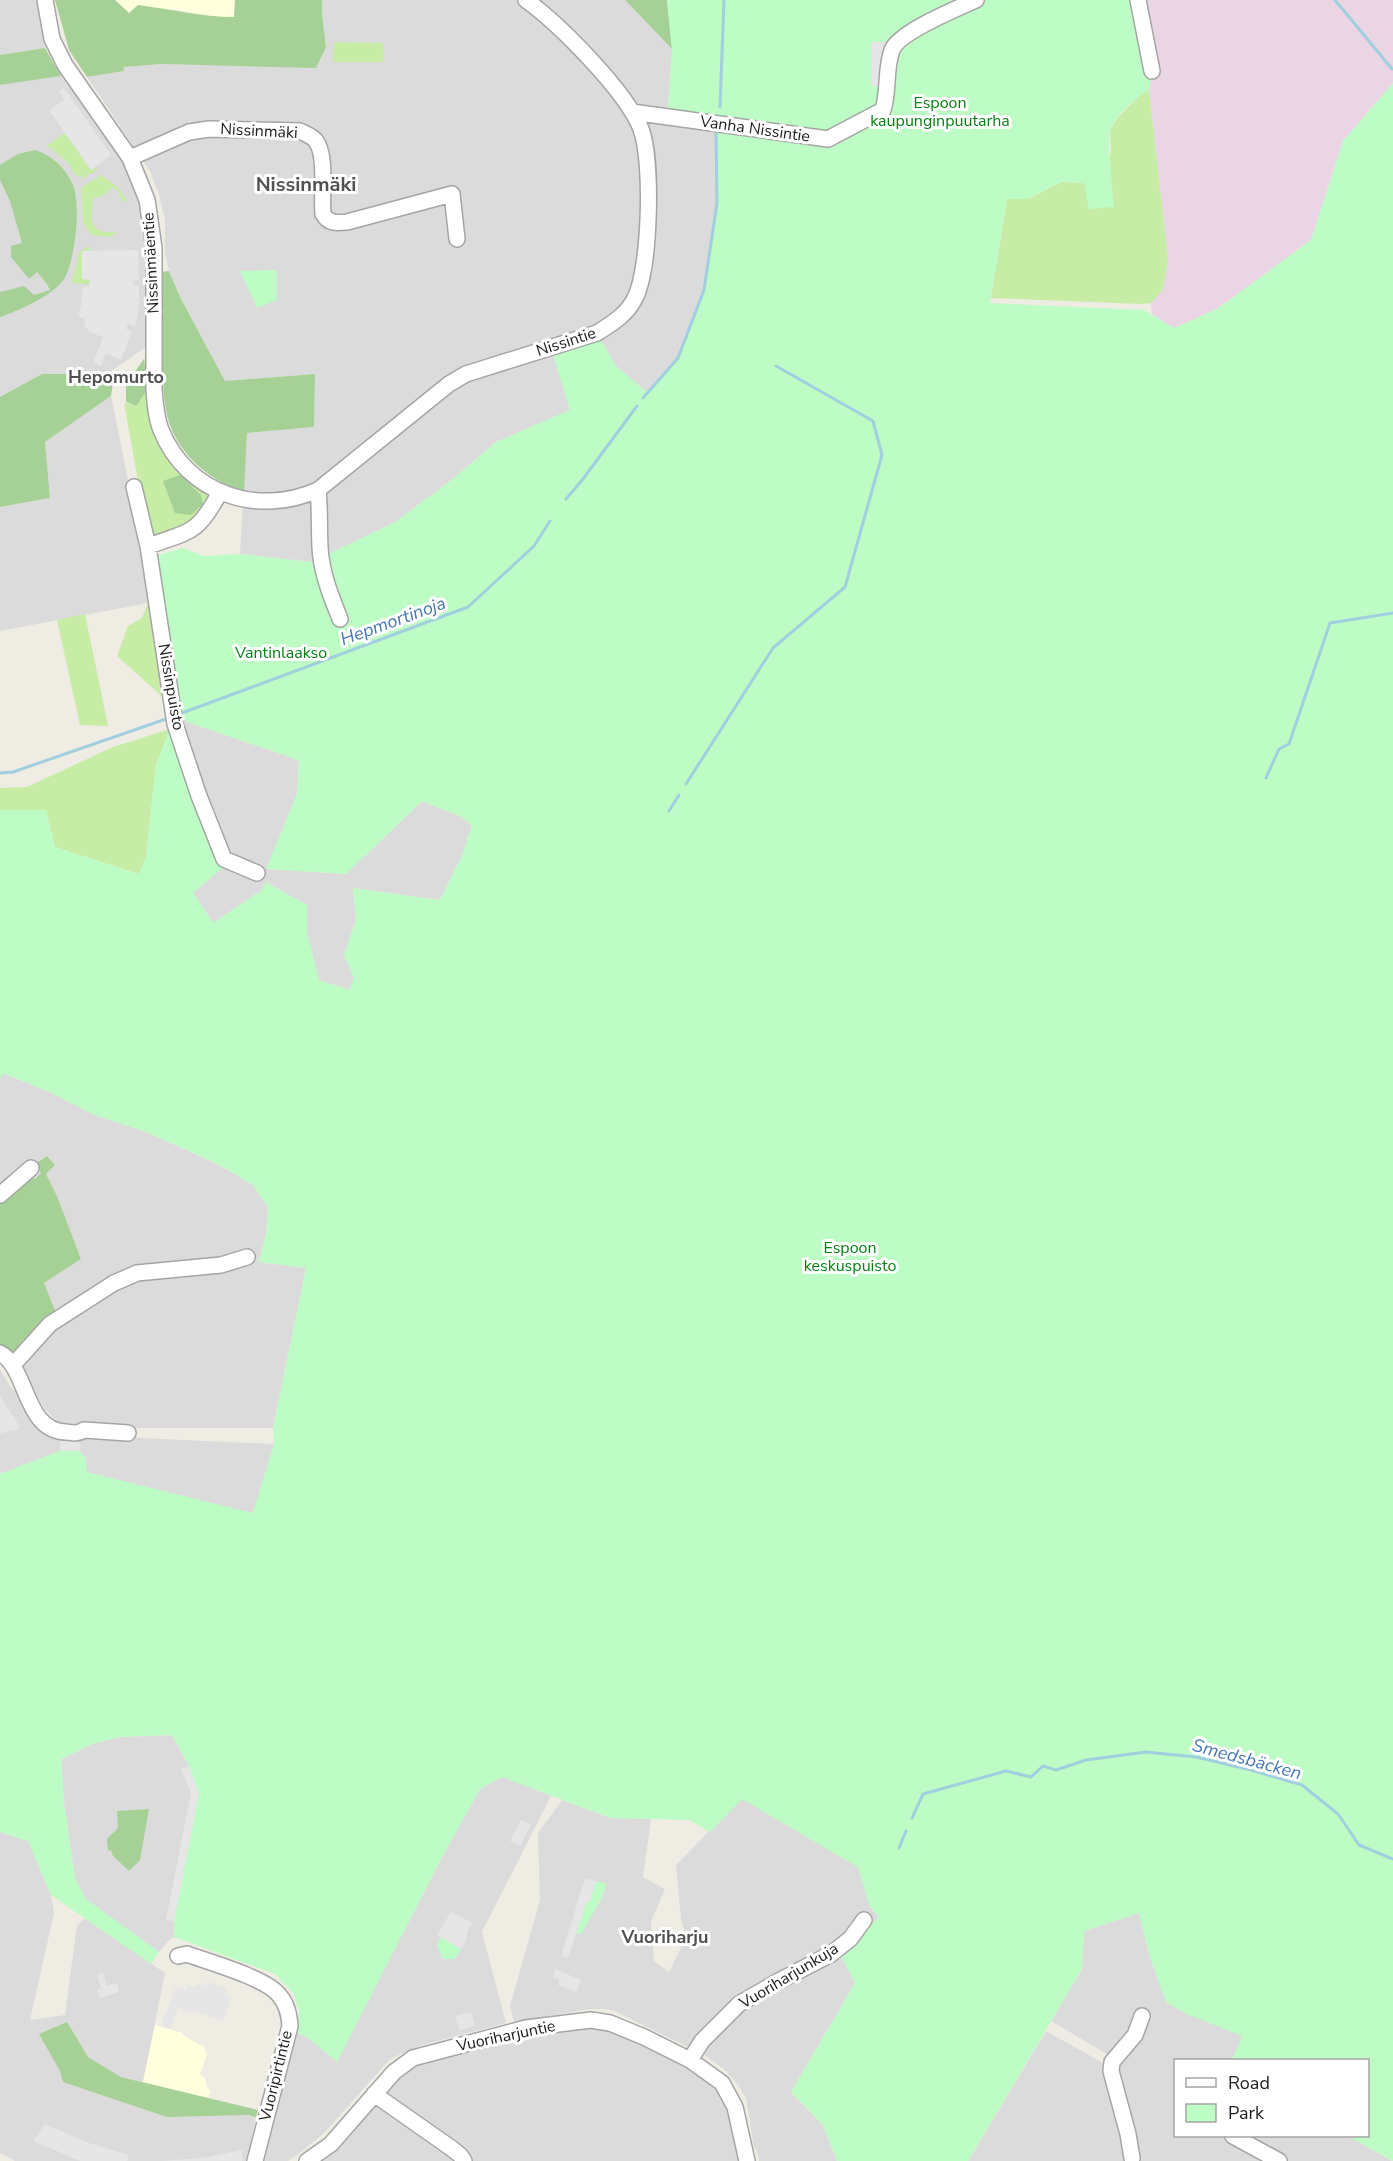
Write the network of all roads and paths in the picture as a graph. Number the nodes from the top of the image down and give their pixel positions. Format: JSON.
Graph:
{"nodes":[{"id":1,"x":45,"y":0,"type":"edge"},
{"id":2,"x":526,"y":0,"type":"edge"},
{"id":3,"x":976,"y":0,"type":"edge"},
{"id":4,"x":1138,"y":0,"type":"edge"},
{"id":5,"x":1152,"y":71,"type":"dead end"},
{"id":6,"x":632,"y":112,"type":"junction"},
{"id":7,"x":130,"y":158,"type":"junction"},
{"id":8,"x":457,"y":239,"type":"dead end"},
{"id":9,"x":134,"y":487,"type":"dead end"},
{"id":10,"x":318,"y":490,"type":"junction"},
{"id":11,"x":220,"y":492,"type":"junction"},
{"id":12,"x":148,"y":546,"type":"junction"},
{"id":13,"x":340,"y":619,"type":"dead end"},
{"id":14,"x":257,"y":873,"type":"dead end"},
{"id":15,"x":31,"y":1168,"type":"dead end"},
{"id":16,"x":0,"y":1195,"type":"edge"},
{"id":17,"x":247,"y":1257,"type":"dead end"},
{"id":18,"x":0,"y":1353,"type":"edge"},
{"id":19,"x":12,"y":1365,"type":"junction"},
{"id":20,"x":128,"y":1433,"type":"dead end"},
{"id":21,"x":864,"y":1920,"type":"dead end"},
{"id":22,"x":178,"y":1956,"type":"dead end"},
{"id":23,"x":1142,"y":2016,"type":"dead end"},
{"id":24,"x":690,"y":2060,"type":"junction"},
{"id":25,"x":374,"y":2094,"type":"junction"},
{"id":26,"x":1234,"y":2137,"type":"edge"},
{"id":27,"x":1257,"y":2156,"type":"edge"},
{"id":28,"x":1132,"y":2160,"type":"edge"},
{"id":29,"x":255,"y":2161,"type":"edge"},
{"id":30,"x":307,"y":2161,"type":"edge"},
{"id":31,"x":464,"y":2161,"type":"edge"},
{"id":32,"x":747,"y":2161,"type":"edge"},
{"id":33,"x":1279,"y":2161,"type":"edge"}],
"edges":[{"from":1,"to":7,"type":"street","name":"Nissinmäentie"},
{"from":2,"to":6,"type":"street","name":"Nissintie"},
{"from":3,"to":6,"type":"street","name":"Vanha Nissintie"},
{"from":4,"to":5,"type":"street"},
{"from":6,"to":10,"type":"street","name":"Nissintie"},
{"from":7,"to":8,"type":"street","name":"Nissinmäki"},
{"from":7,"to":11,"type":"street","name":"Nissinmäentie"},
{"from":9,"to":12,"type":"street","name":"Nissinpuisto"},
{"from":10,"to":11,"type":"street","name":"Nissintie"},
{"from":10,"to":13,"type":"street"},
{"from":11,"to":12,"type":"street"},
{"from":12,"to":14,"type":"street","name":"Nissinpuisto"},
{"from":15,"to":16,"type":"street"},
{"from":17,"to":19,"type":"street"},
{"from":18,"to":19,"type":"street"},
{"from":19,"to":20,"type":"street"},
{"from":21,"to":24,"type":"street","name":"Vuoriharjunkuja"},
{"from":22,"to":29,"type":"street","name":"Vuoripirtintie"},
{"from":23,"to":28,"type":"street"},
{"from":24,"to":25,"type":"street","name":"Vuoriharjuntie"},
{"from":24,"to":32,"type":"street","name":"Vuoriharjuntie"},
{"from":25,"to":30,"type":"street","name":"Vuoriharjuntie"},
{"from":25,"to":31,"type":"street"},
{"from":26,"to":27,"type":"street"},
{"from":27,"to":33,"type":"street"}]}
